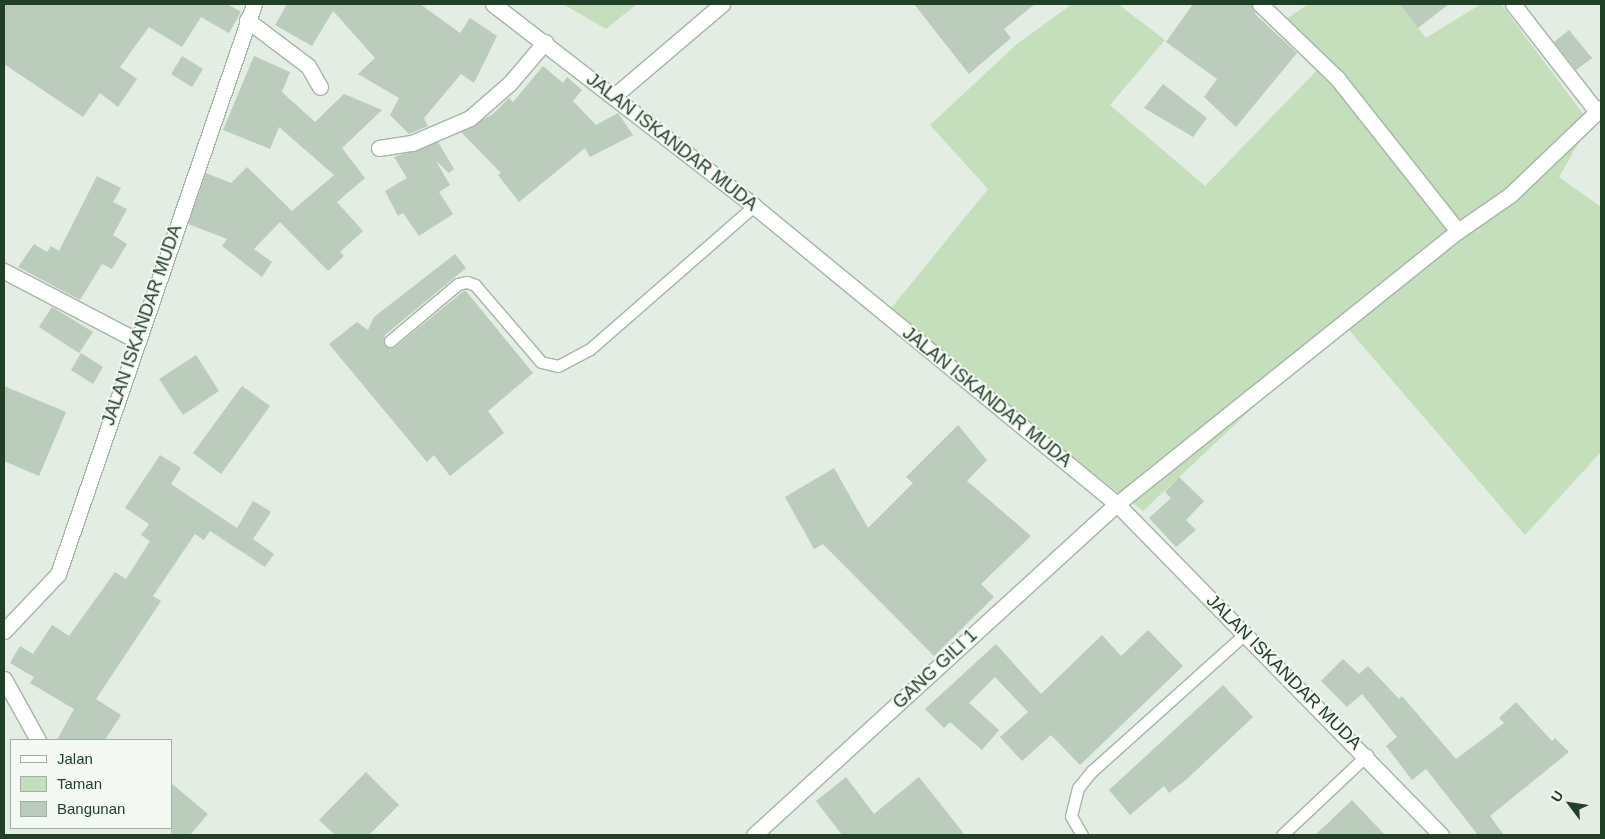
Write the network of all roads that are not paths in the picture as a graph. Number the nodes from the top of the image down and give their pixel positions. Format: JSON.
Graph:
{"nodes":[{"id":1,"x":254,"y":4,"type":"edge"},
{"id":2,"x":492,"y":4,"type":"edge"},
{"id":3,"x":722,"y":4,"type":"edge"},
{"id":4,"x":1260,"y":4,"type":"edge"},
{"id":5,"x":1513,"y":4,"type":"edge"},
{"id":6,"x":247,"y":20,"type":"junction"},
{"id":7,"x":545,"y":42,"type":"junction"},
{"id":8,"x":320,"y":87,"type":"dead end"},
{"id":9,"x":614,"y":96,"type":"junction"},
{"id":10,"x":1599,"y":110,"type":"edge"},
{"id":11,"x":379,"y":148,"type":"dead end"},
{"id":12,"x":754,"y":206,"type":"junction"},
{"id":13,"x":1458,"y":231,"type":"junction"},
{"id":14,"x":4,"y":271,"type":"edge"},
{"id":15,"x":136,"y":340,"type":"junction"},
{"id":16,"x":390,"y":341,"type":"dead end"},
{"id":17,"x":1116,"y":504,"type":"junction"},
{"id":18,"x":4,"y":631,"type":"edge"},
{"id":19,"x":1246,"y":633,"type":"junction"},
{"id":20,"x":4,"y":679,"type":"edge"},
{"id":21,"x":37,"y":739,"type":"edge"},
{"id":22,"x":1367,"y":755,"type":"junction"},
{"id":23,"x":754,"y":835,"type":"edge"},
{"id":24,"x":1082,"y":835,"type":"edge"},
{"id":25,"x":1282,"y":835,"type":"edge"},
{"id":26,"x":1441,"y":835,"type":"edge"}],
"edges":[{"from":1,"to":6,"type":"street","name":"JALAN ISKANDAR MUDA"},
{"from":2,"to":7,"type":"street","name":"JALAN ISKANDAR MUDA"},
{"from":3,"to":9,"type":"street"},
{"from":4,"to":13,"type":"street"},
{"from":5,"to":10,"type":"street"},
{"from":6,"to":8,"type":"street"},
{"from":6,"to":15,"type":"street","name":"JALAN ISKANDAR MUDA"},
{"from":7,"to":9,"type":"street","name":"JALAN ISKANDAR MUDA"},
{"from":7,"to":11,"type":"street"},
{"from":9,"to":12,"type":"street","name":"JALAN ISKANDAR MUDA"},
{"from":10,"to":13,"type":"street","name":"GANG GILI 1"},
{"from":12,"to":16,"type":"lane"},
{"from":12,"to":17,"type":"street","name":"JALAN ISKANDAR MUDA"},
{"from":13,"to":17,"type":"street","name":"GANG GILI 1"},
{"from":14,"to":15,"type":"street"},
{"from":15,"to":18,"type":"street","name":"JALAN ISKANDAR MUDA"},
{"from":17,"to":19,"type":"street","name":"JALAN ISKANDAR MUDA"},
{"from":17,"to":23,"type":"street","name":"GANG GILI 1"},
{"from":19,"to":22,"type":"street","name":"JALAN ISKANDAR MUDA"},
{"from":19,"to":24,"type":"lane"},
{"from":20,"to":21,"type":"street"},
{"from":22,"to":25,"type":"lane"},
{"from":22,"to":26,"type":"street","name":"JALAN ISKANDAR MUDA"}]}
